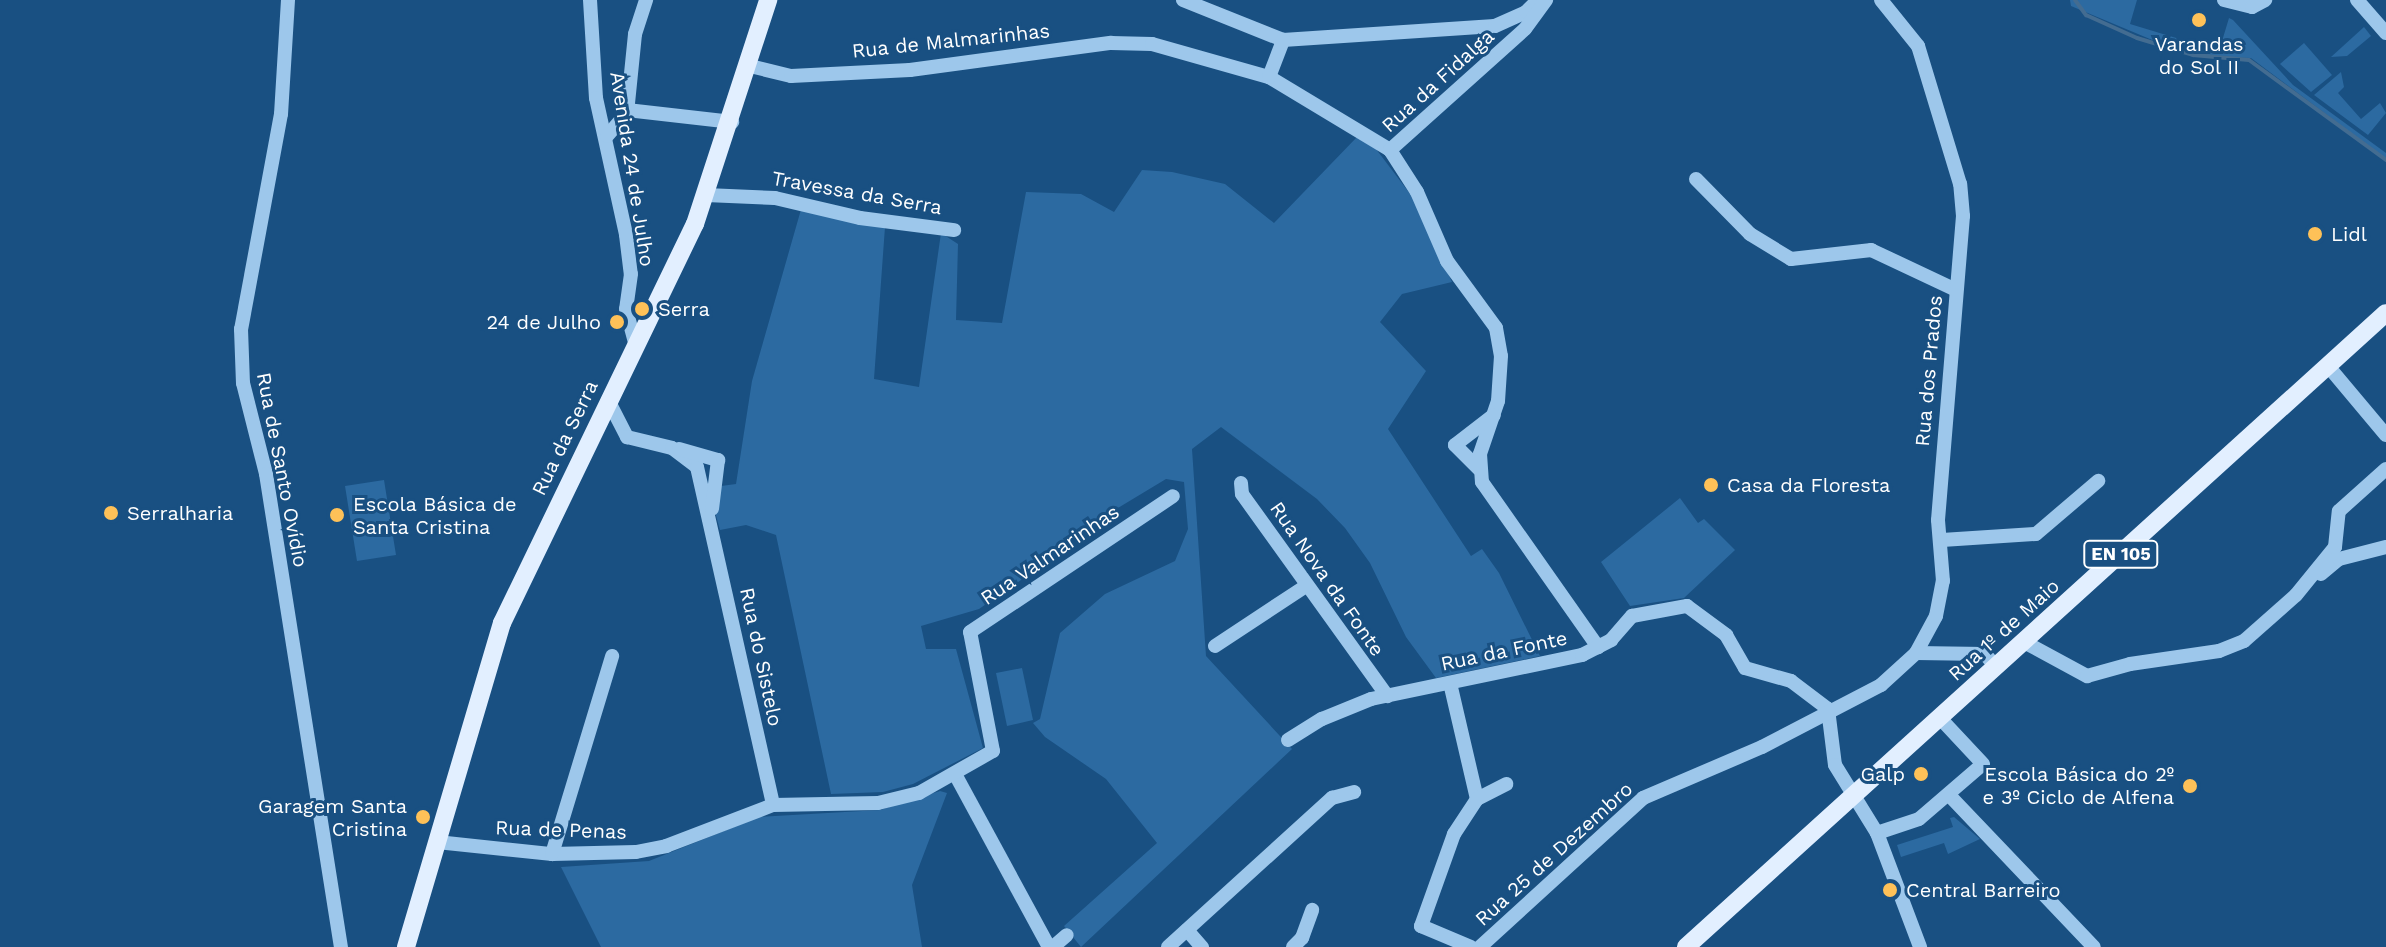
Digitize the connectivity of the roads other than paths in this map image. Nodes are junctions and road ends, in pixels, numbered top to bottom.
1 (288, 0) edge
2 (590, 0) edge
3 (646, 0) edge
4 (768, 0) edge
5 (1183, 0) edge
6 (1538, 0) edge
7 (1546, 0) edge
8 (1881, 0) edge
9 (2224, 0) edge
10 (2265, 0) edge
11 (2357, 0) edge
12 (2386, 33) edge
13 (1283, 40) junction
14 (750, 66) junction
15 (1269, 77) junction
16 (627, 110) junction
17 (732, 122) junction
18 (607, 136) junction
19 (1390, 150) junction
20 (1696, 179) dead end
21 (706, 195) junction
22 (954, 230) dead end
23 (1956, 290) junction
24 (2386, 313) edge
25 (635, 343) junction
26 (2328, 366) junction
27 (608, 400) junction
28 (1496, 414) junction
29 (2386, 435) edge
30 (672, 448) junction
31 (1479, 469) junction
32 (2386, 469) edge
33 (2098, 481) dead end
34 (1241, 483) dead end
35 (1173, 496) dead end
36 (711, 518) junction
37 (1942, 540) junction
38 (2335, 547) junction
39 (2378, 549) edge
40 (1306, 586) junction
41 (2296, 595) junction
42 (2024, 642) junction
43 (1215, 646) dead end
44 (1598, 647) junction
45 (1916, 653) junction
46 (612, 656) dead end
47 (1996, 667) junction
48 (1450, 683) junction
49 (1387, 696) junction
50 (1828, 709) junction
51 (1940, 718) junction
52 (1288, 740) dead end
53 (955, 774) junction
54 (1506, 784) dead end
55 (1354, 792) dead end
56 (1854, 795) junction
57 (1949, 795) junction
58 (1477, 799) junction
59 (773, 805) junction
60 (1877, 833) junction
61 (437, 842) junction
62 (552, 854) junction
63 (1312, 910) dead end
64 (1067, 935) dead end
65 (1179, 941) edge
66 (341, 947) edge
67 (406, 947) edge
68 (1051, 947) edge
69 (1202, 947) edge
70 (1293, 947) edge
71 (1471, 947) edge
72 (1480, 947) edge
73 (1686, 947) edge
74 (1920, 947) edge
75 (2094, 947) edge

1 - 66 street, Rua de Santo Ovídio
2 - 18 street, Avenida 24 de Julho
3 - 16 street
4 - 14 main road, Rua da Serra
5 - 13 street
6 - 13 street
7 - 19 street, Rua da Fidalga
8 - 23 street, Rua dos Prados
9 - 10 street
11 - 12 street
13 - 15 street
14 - 15 street, Rua de Malmarinhas
14 - 17 main road, Rua da Serra
15 - 19 street, Rua de Malmarinhas
16 - 17 street
16 - 18 street
17 - 21 main road, Rua da Serra
18 - 25 street, Avenida 24 de Julho
19 - 28 street, Rua da Fidalga
20 - 23 street
21 - 22 street, Travessa da Serra
21 - 25 main road, Rua da Serra
23 - 37 street, Rua dos Prados
24 - 26 main road, Rua 1º de Maio / EN 105
25 - 27 main road, Rua da Serra
26 - 29 street
26 - 42 main road, Rua 1º de Maio / EN 105
27 - 30 street, Rua do Sistelo
27 - 61 main road, Rua da Serra
28 - 31 street, Rua da Fidalga
28 - 31 street
30 - 36 street, Rua do Sistelo
30 - 36 street, Rua do Sistelo
31 - 44 street
32 - 38 street
33 - 37 street
34 - 40 street, Rua Nova da Fonte
35 - 53 street, Rua Valmarinhas
36 - 59 street, Rua do Sistelo
37 - 45 street, Rua dos Prados
38 - 39 street
38 - 41 street
39 - 41 street
40 - 43 street
40 - 49 street, Rua Nova da Fonte
41 - 42 street
42 - 47 main road, Rua 1º de Maio / EN 105
44 - 48 street, Rua da Fonte
44 - 50 street, Rua da Fonte
45 - 47 street
45 - 50 street, Rua dos Prados
46 - 62 street
47 - 51 main road, Rua 1º de Maio / EN 105
48 - 49 street, Rua da Fonte
48 - 58 street
49 - 52 street, Rua da Fonte
50 - 56 street
50 - 72 street, Rua 25 de Dezembro
51 - 56 main road, Rua 1º de Maio / EN 105
51 - 57 street
53 - 59 street, Rua de Penas
53 - 68 street
54 - 58 street
55 - 65 street
56 - 60 street
56 - 73 main road, Rua 1º de Maio / EN 105
57 - 60 street
57 - 75 street
58 - 71 street
59 - 62 street, Rua de Penas
60 - 74 street
61 - 62 street, Rua de Penas
61 - 67 main road, Rua da Serra
63 - 70 street
64 - 68 street
65 - 69 street

